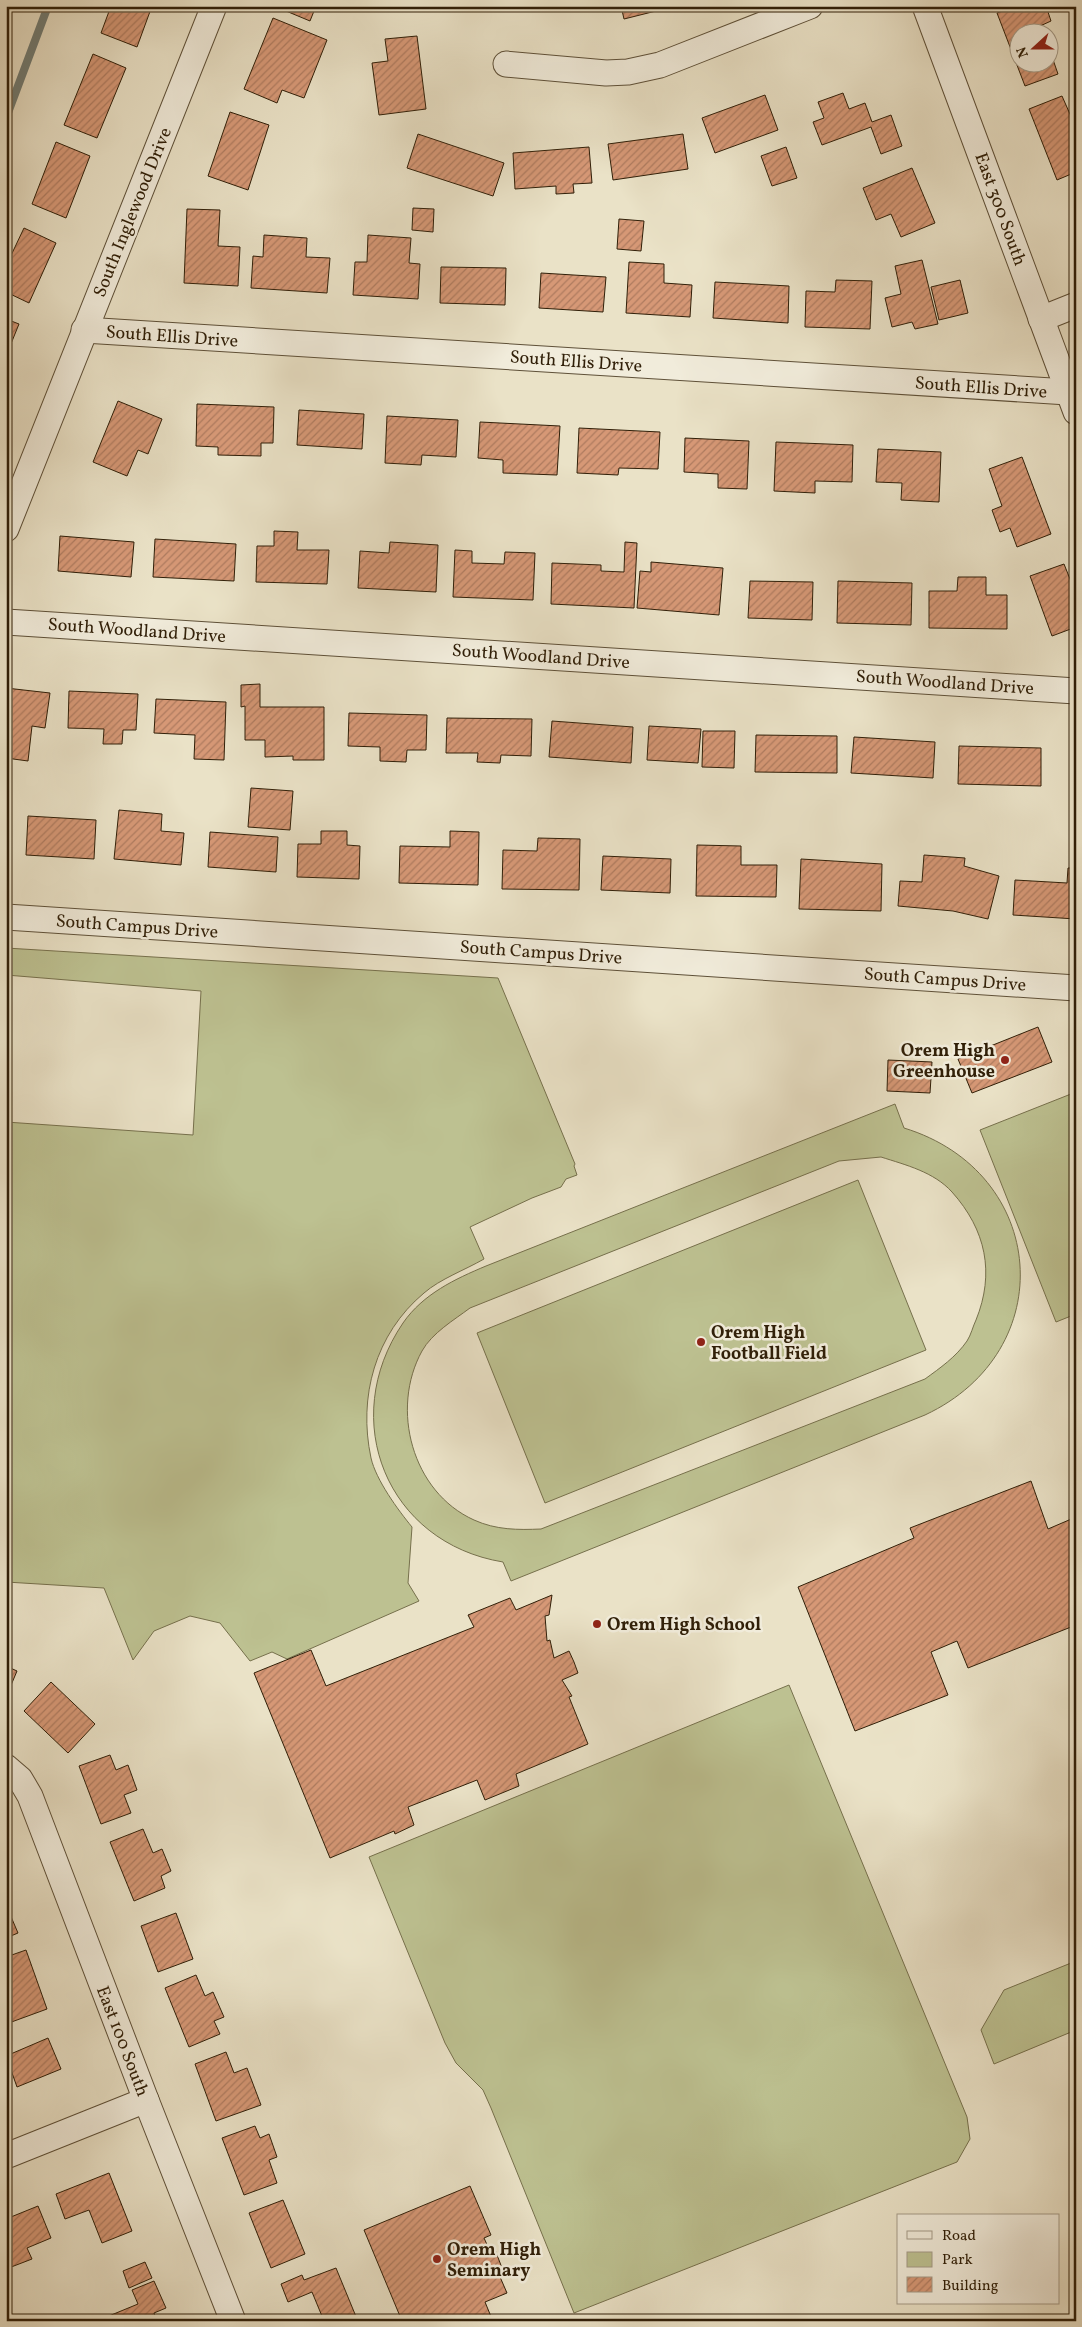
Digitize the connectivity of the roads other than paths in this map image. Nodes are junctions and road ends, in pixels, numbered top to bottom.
1 (214, 6) edge
2 (810, 6) edge
3 (925, 6) edge
4 (506, 64) dead end
5 (1076, 305) edge
6 (1041, 319) junction
7 (84, 330) junction
8 (1072, 402) edge
9 (6, 529) edge
10 (6, 622) edge
11 (1076, 690) edge
12 (6, 918) edge
13 (1076, 988) edge
14 (6, 1767) edge
15 (146, 2100) junction
16 (6, 2156) edge
17 (233, 2321) edge

1 - 7 street, South Inglewood Drive
2 - 4 street
3 - 6 street, East 300 South
5 - 6 street
6 - 8 street, East 300 South
7 - 8 street, South Ellis Drive
7 - 9 street, South Inglewood Drive
10 - 11 street, South Woodland Drive
12 - 13 street, South Campus Drive
14 - 15 street, East 100 South
15 - 16 street
15 - 17 street, East 100 South

